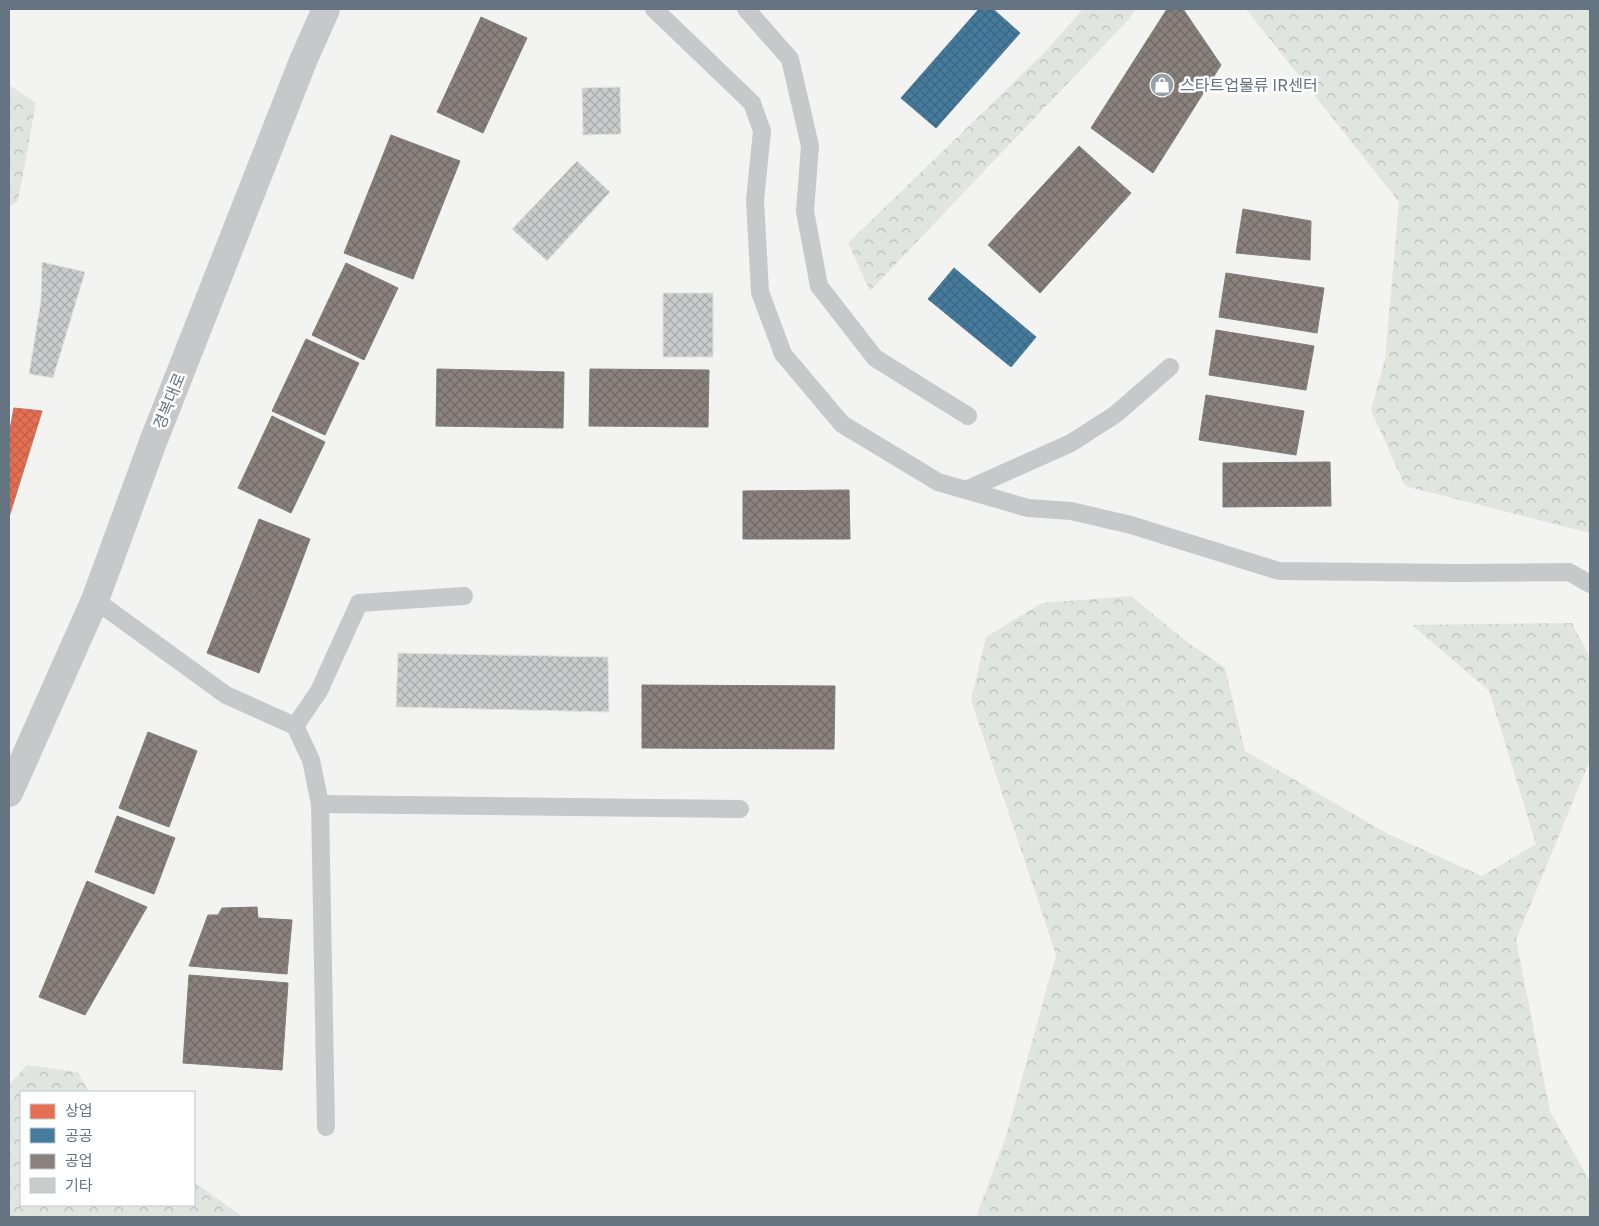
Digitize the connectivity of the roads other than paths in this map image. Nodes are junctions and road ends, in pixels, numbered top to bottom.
1 (326, 9) edge
2 (654, 9) edge
3 (746, 9) edge
4 (1170, 366) dead end
5 (968, 416) dead end
6 (966, 490) junction
7 (1590, 584) edge
8 (464, 596) dead end
9 (95, 600) junction
10 (294, 726) junction
11 (9, 793) edge
12 (320, 804) junction
13 (740, 809) dead end
14 (326, 1127) dead end

1 - 9 street, 경복대로
2 - 6 lane
3 - 5 lane
4 - 6 lane
6 - 7 lane
8 - 10 lane
9 - 10 lane
9 - 11 street, 경복대로
10 - 12 lane
12 - 13 lane
12 - 14 lane

